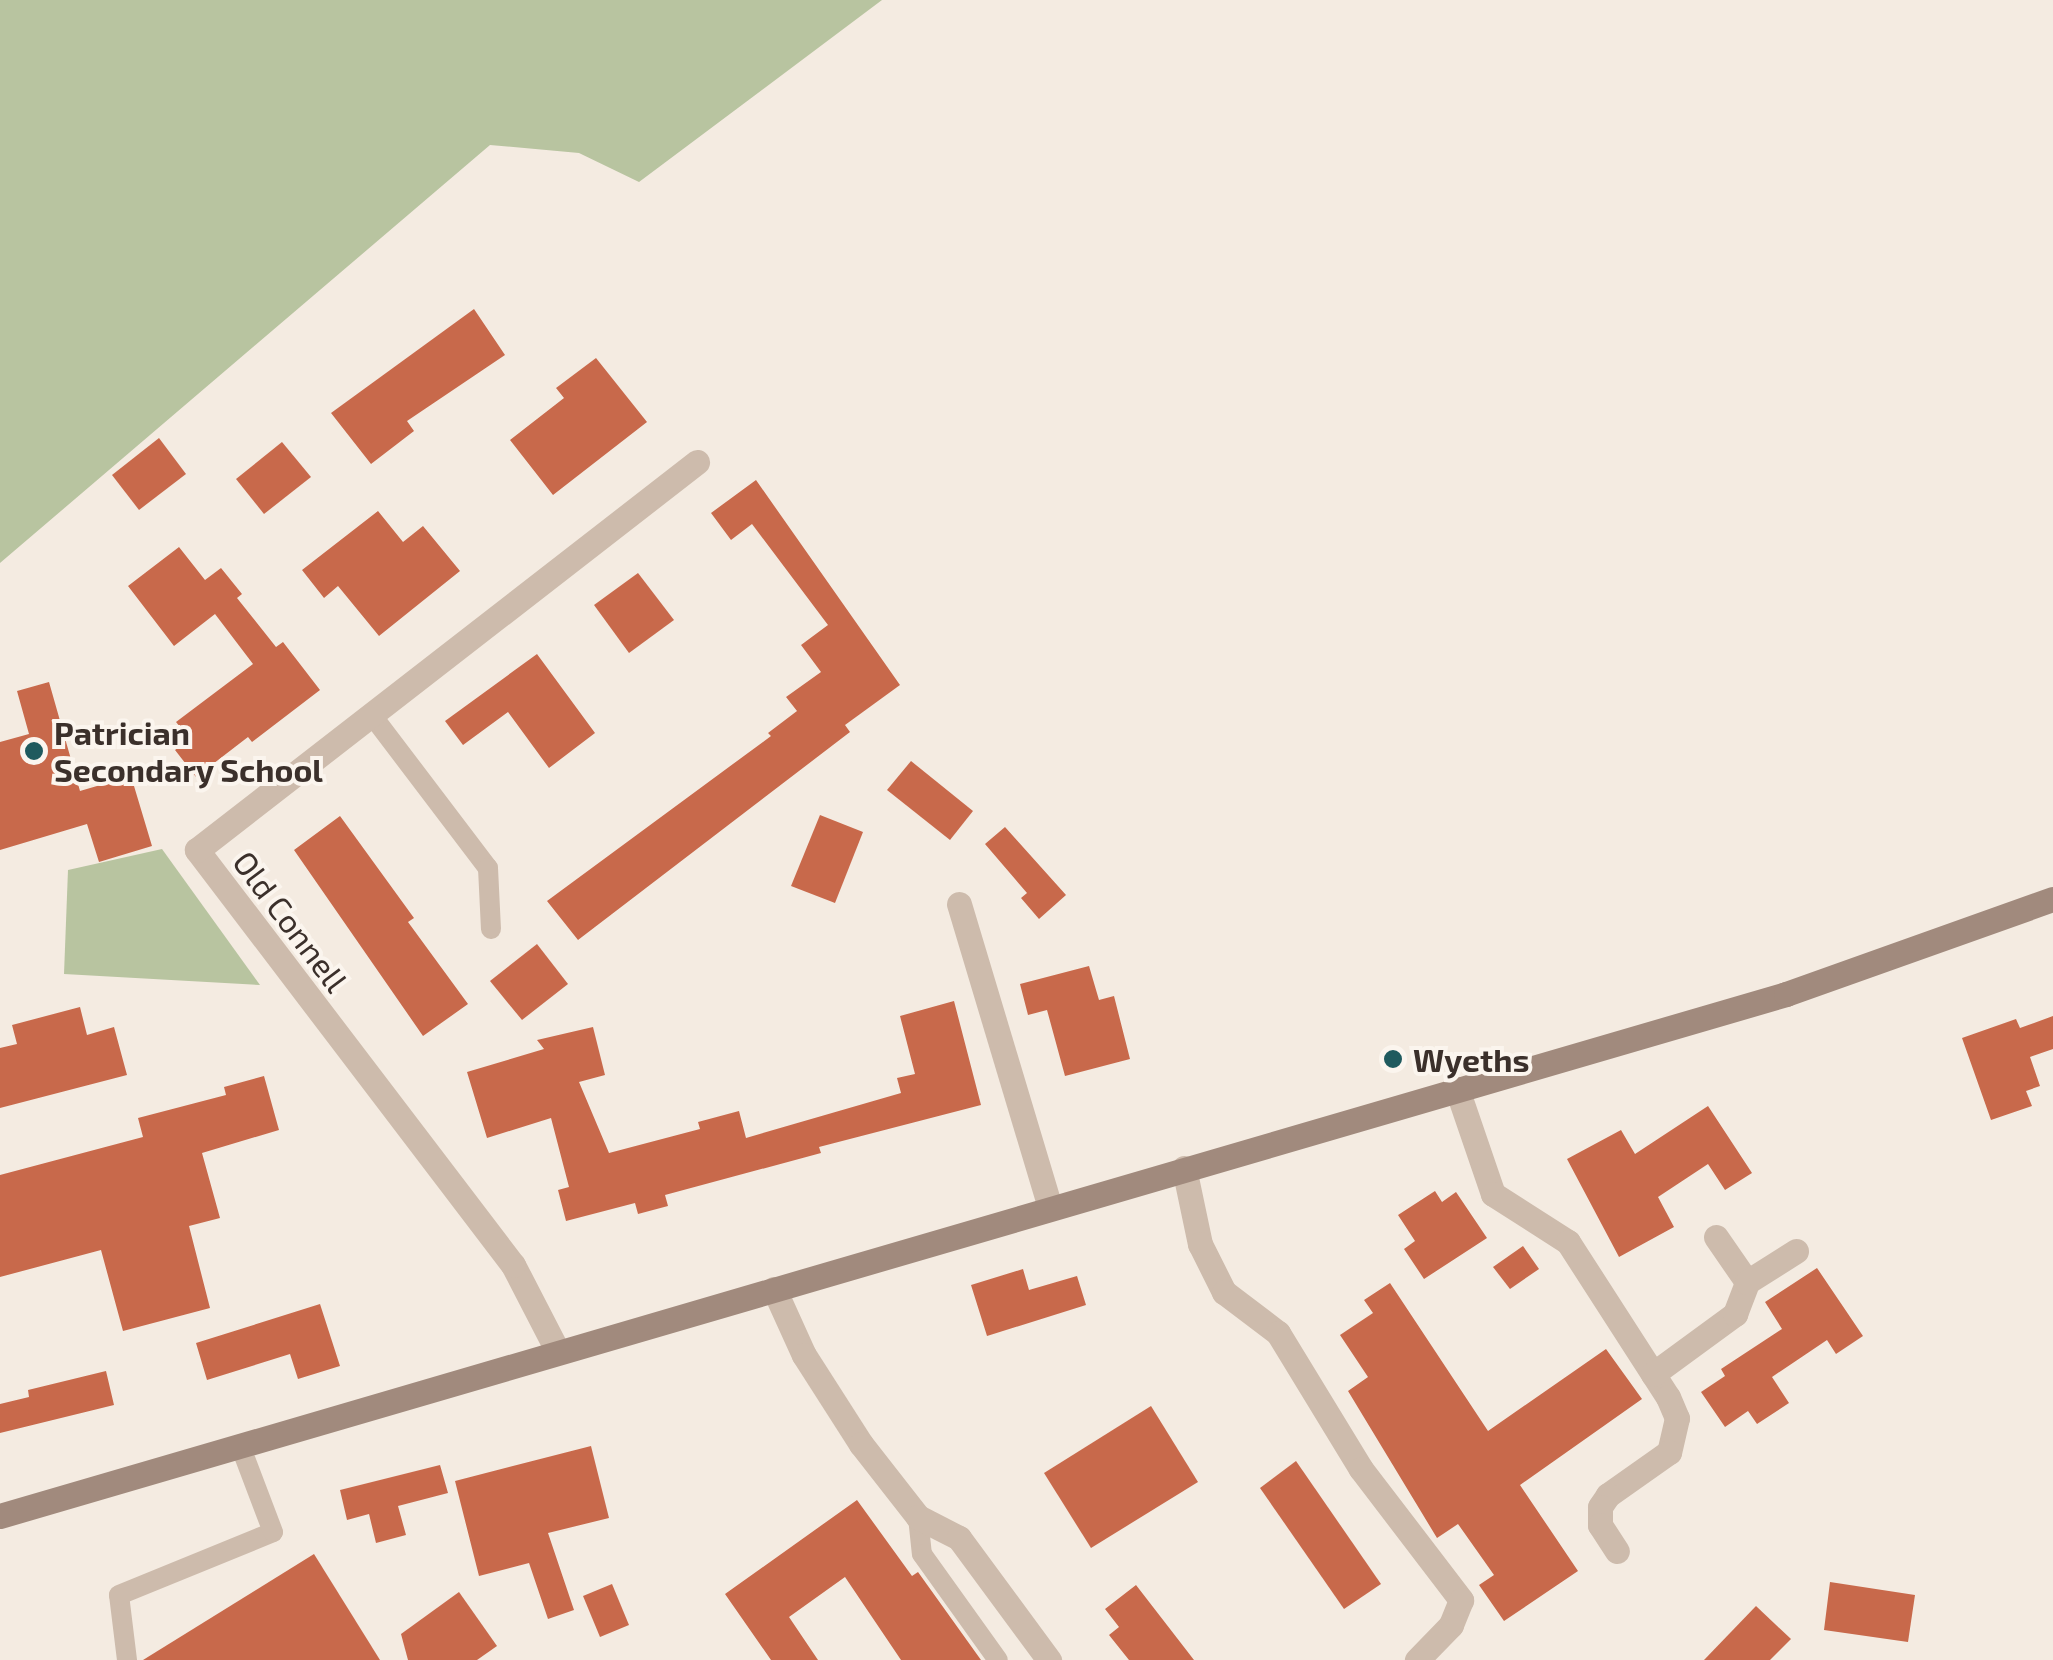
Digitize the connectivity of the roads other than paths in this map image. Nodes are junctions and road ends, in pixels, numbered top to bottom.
1 (697, 462) dead end
2 (371, 714) junction
3 (2053, 899) edge
4 (959, 904) dead end
5 (491, 929) dead end
6 (1457, 1089) junction
7 (1184, 1168) junction
8 (1050, 1208) junction
9 (1716, 1237) dead end
10 (1796, 1251) dead end
11 (1747, 1282) junction
12 (774, 1289) junction
13 (558, 1352) junction
14 (1653, 1374) junction
15 (240, 1446) junction
16 (0, 1516) edge
17 (918, 1518) junction
18 (1617, 1551) dead end
19 (127, 1660) edge
20 (998, 1660) edge
21 (1049, 1660) edge
22 (1416, 1660) edge

1 - 2 street, Old Connell
2 - 5 lane
2 - 13 street, Old Connell
3 - 6 main road
4 - 8 street
6 - 7 main road
6 - 14 street
7 - 8 main road
7 - 22 street
8 - 12 main road
9 - 11 street
10 - 11 street
11 - 14 street
12 - 13 main road
12 - 17 street
13 - 15 main road
14 - 18 street
15 - 16 main road
15 - 19 lane
17 - 20 lane
17 - 21 street

